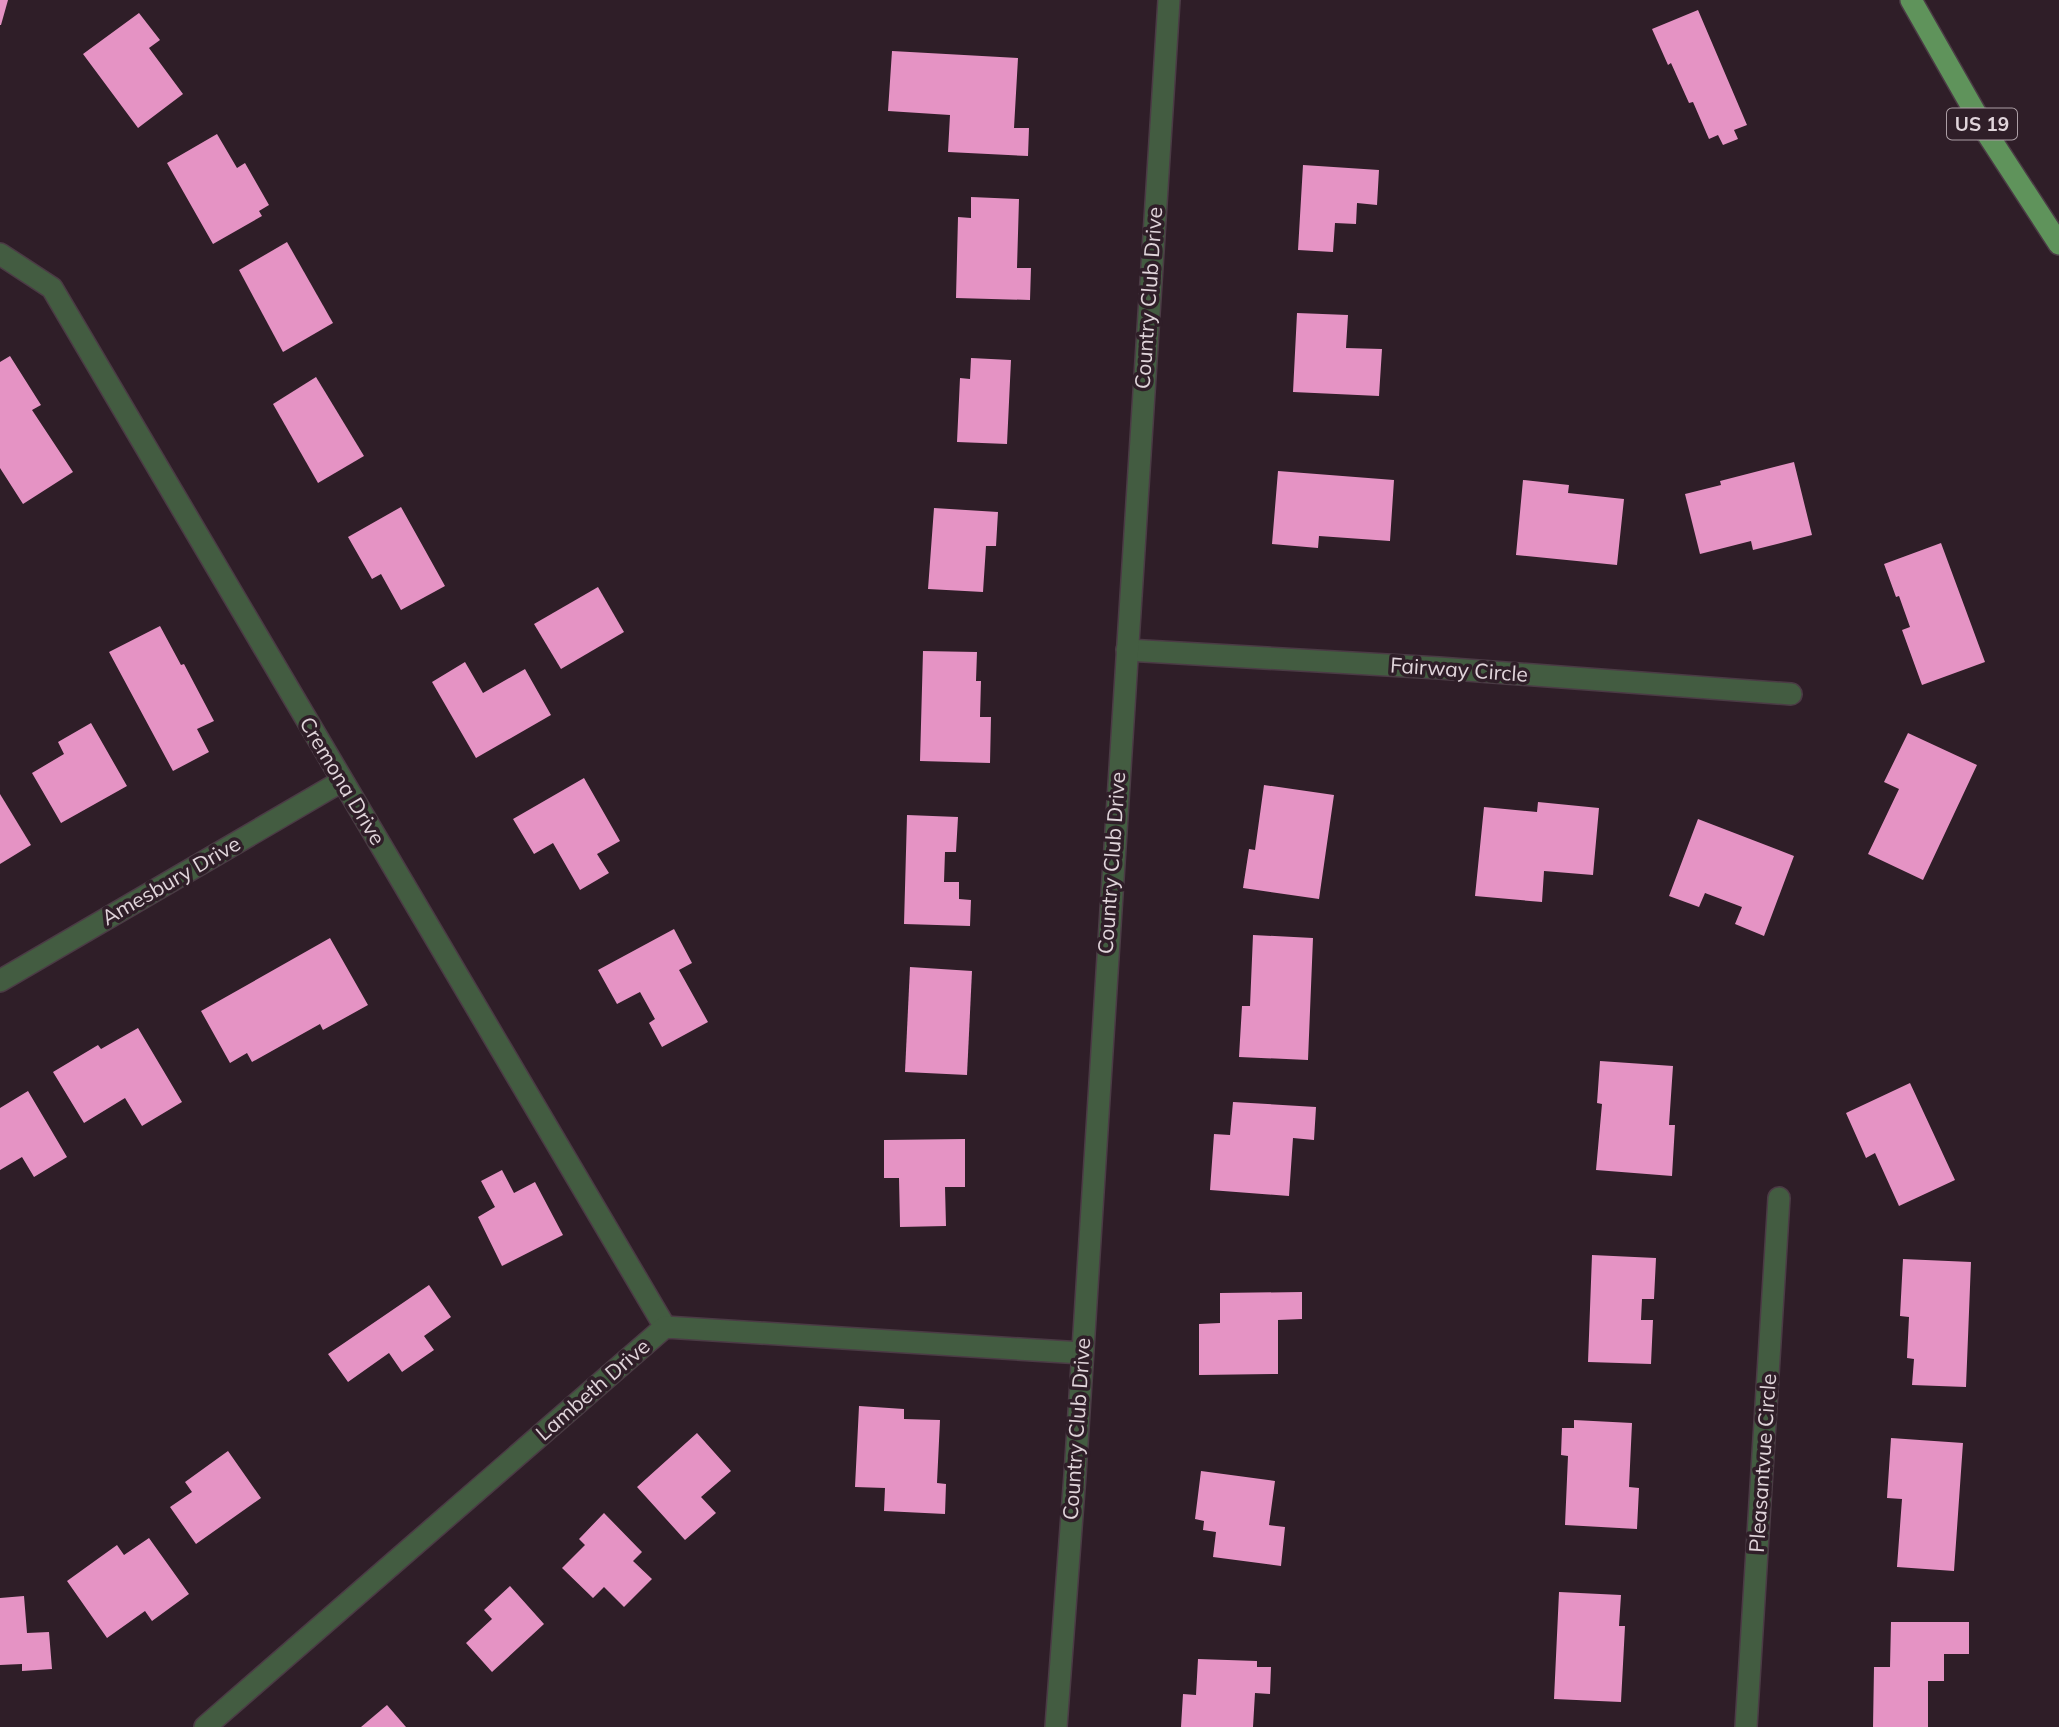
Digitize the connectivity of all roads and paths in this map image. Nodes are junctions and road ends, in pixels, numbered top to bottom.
1 (1169, 0) edge
2 (1911, 0) edge
3 (2059, 244) edge
4 (0, 254) edge
5 (1127, 650) junction
6 (1791, 694) dead end
7 (342, 781) junction
8 (0, 981) edge
9 (1779, 1198) dead end
10 (665, 1327) junction
11 (1082, 1353) junction
12 (205, 1727) edge
13 (1056, 1727) edge
14 (1746, 1727) edge

1 - 5 street, Country Club Drive
2 - 3 main road, US 19
4 - 7 street, Cremona Drive
5 - 6 street, Fairway Circle
5 - 11 street, Country Club Drive
7 - 8 street, Amesbury Drive
7 - 10 street, Cremona Drive
9 - 14 street, Pleasantvue Circle
10 - 11 street, Lambeth Drive
10 - 12 street, Lambeth Drive
11 - 13 street, Country Club Drive

